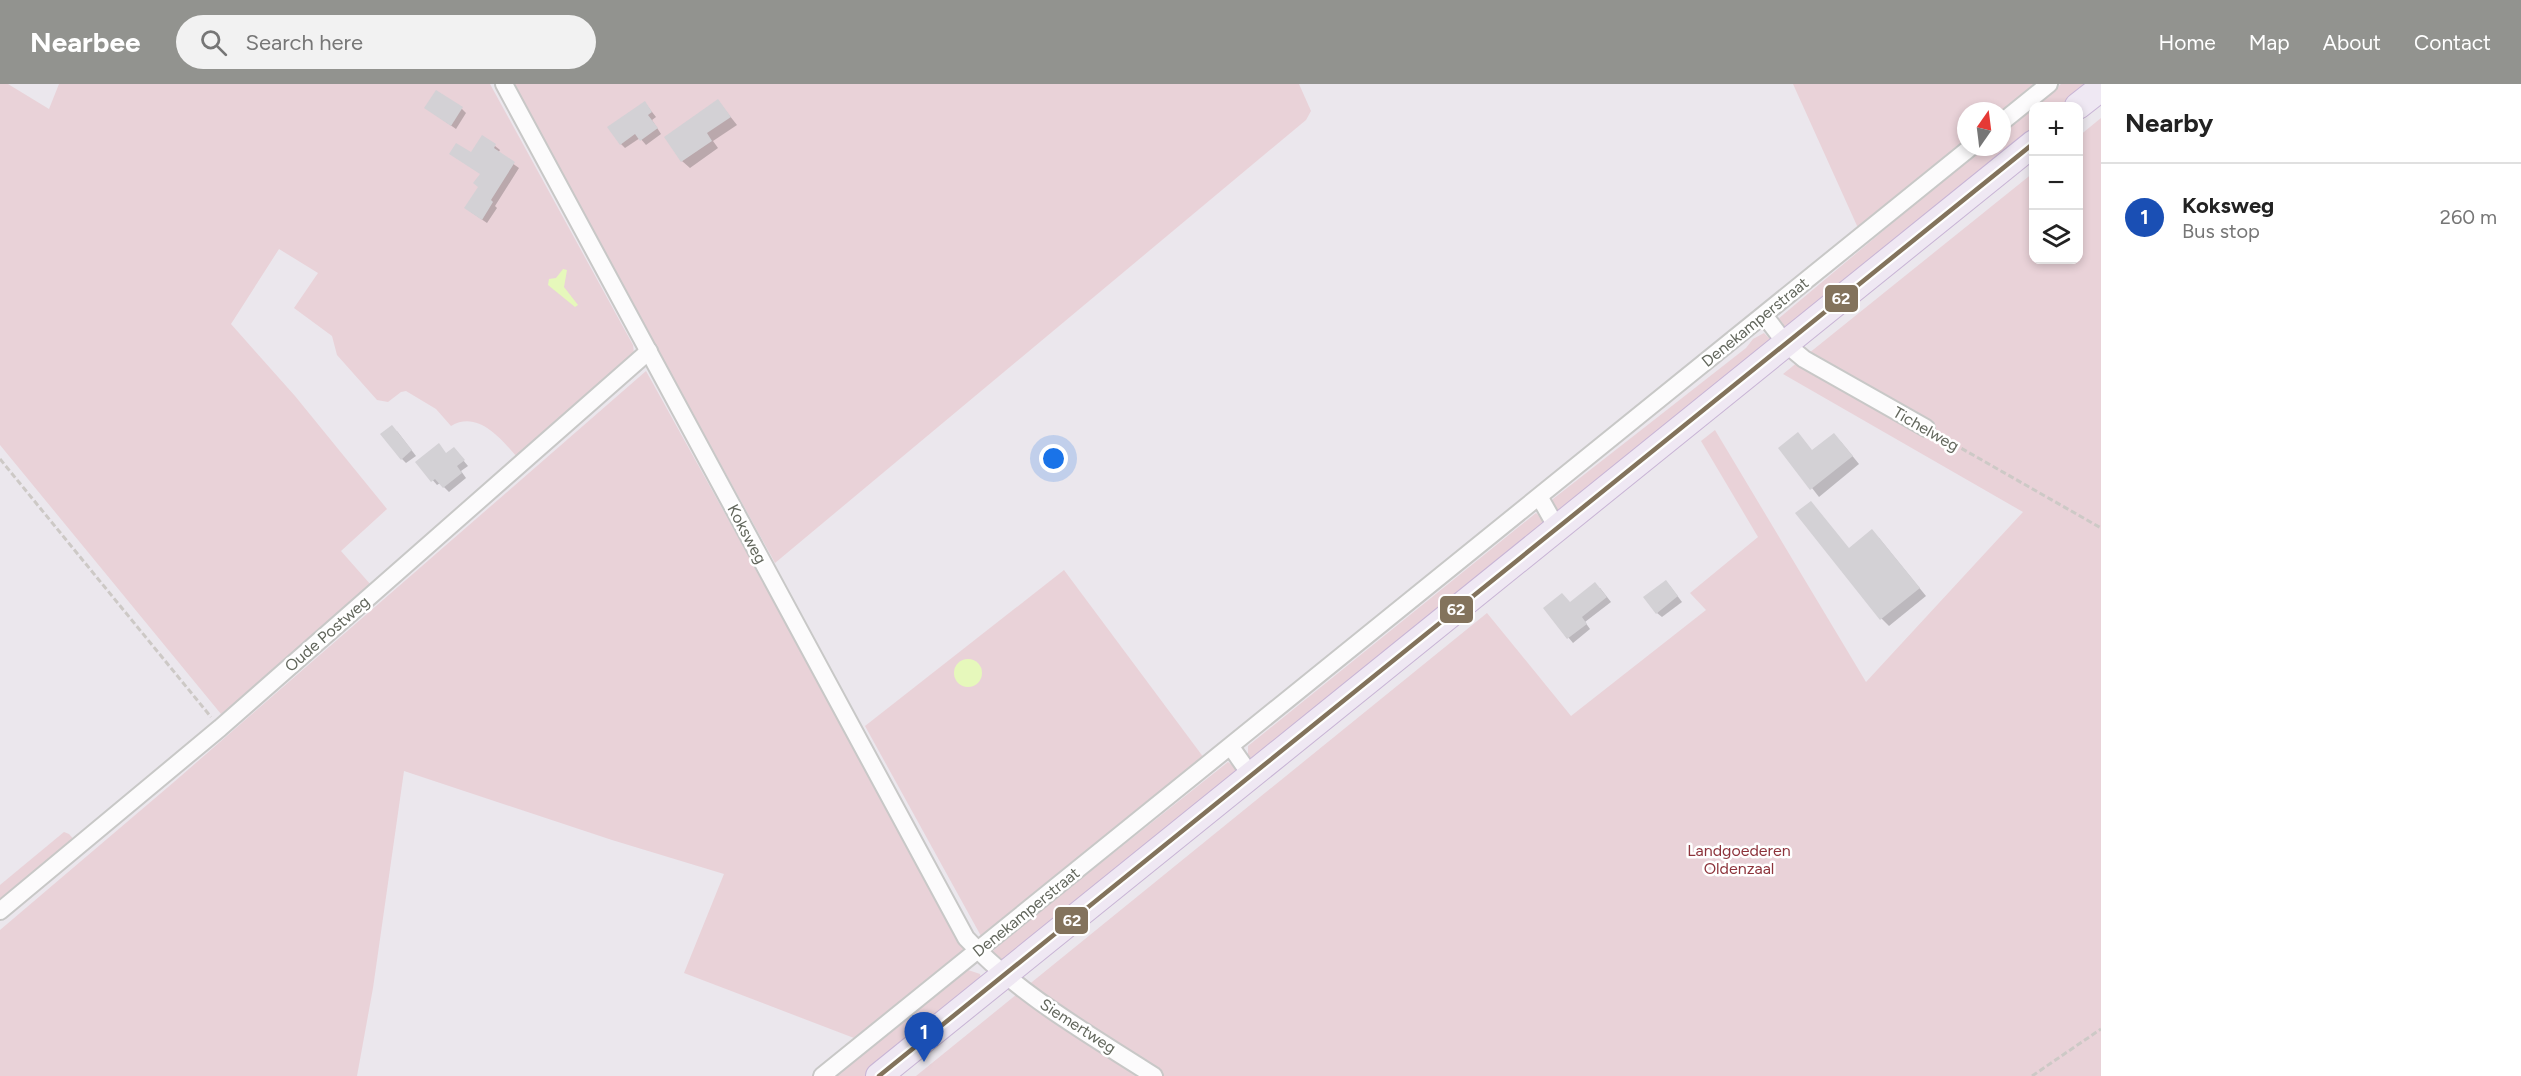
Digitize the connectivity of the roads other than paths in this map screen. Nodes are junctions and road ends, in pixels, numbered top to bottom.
1 (504, 84) edge
2 (2049, 84) edge
3 (2101, 88) edge
4 (2083, 102) edge
5 (2011, 115) edge
6 (2029, 147) edge
7 (1960, 156) edge
8 (1764, 315) junction
9 (1786, 344) junction
10 (649, 351) junction
11 (1926, 428) road end
12 (1540, 498) junction
13 (1557, 528) junction
14 (1231, 747) junction
15 (1252, 777) junction
16 (0, 911) edge
17 (978, 951) junction
18 (1002, 975) junction
19 (822, 1076) edge
20 (879, 1076) edge
21 (1154, 1076) edge

1 - 10 street, Koksweg
2 - 5 street
3 - 4 main road
6 - 9 main road, Denekamperstraat
7 - 8 street, Denekamperstraat
8 - 9 street, Tichelweg
8 - 12 street, Denekamperstraat
9 - 11 street, Tichelweg
9 - 13 main road, Denekamperstraat
10 - 16 street, Oude Postweg
10 - 17 street, Koksweg
12 - 13 street
12 - 14 street, Denekamperstraat
13 - 15 main road, Denekamperstraat
14 - 15 street
14 - 17 street, Denekamperstraat
15 - 18 main road, Denekamperstraat
17 - 18 street, Koksweg
17 - 19 street, Denekamperstraat
18 - 20 main road, Denekamperstraat
18 - 21 street, Siemertweg

